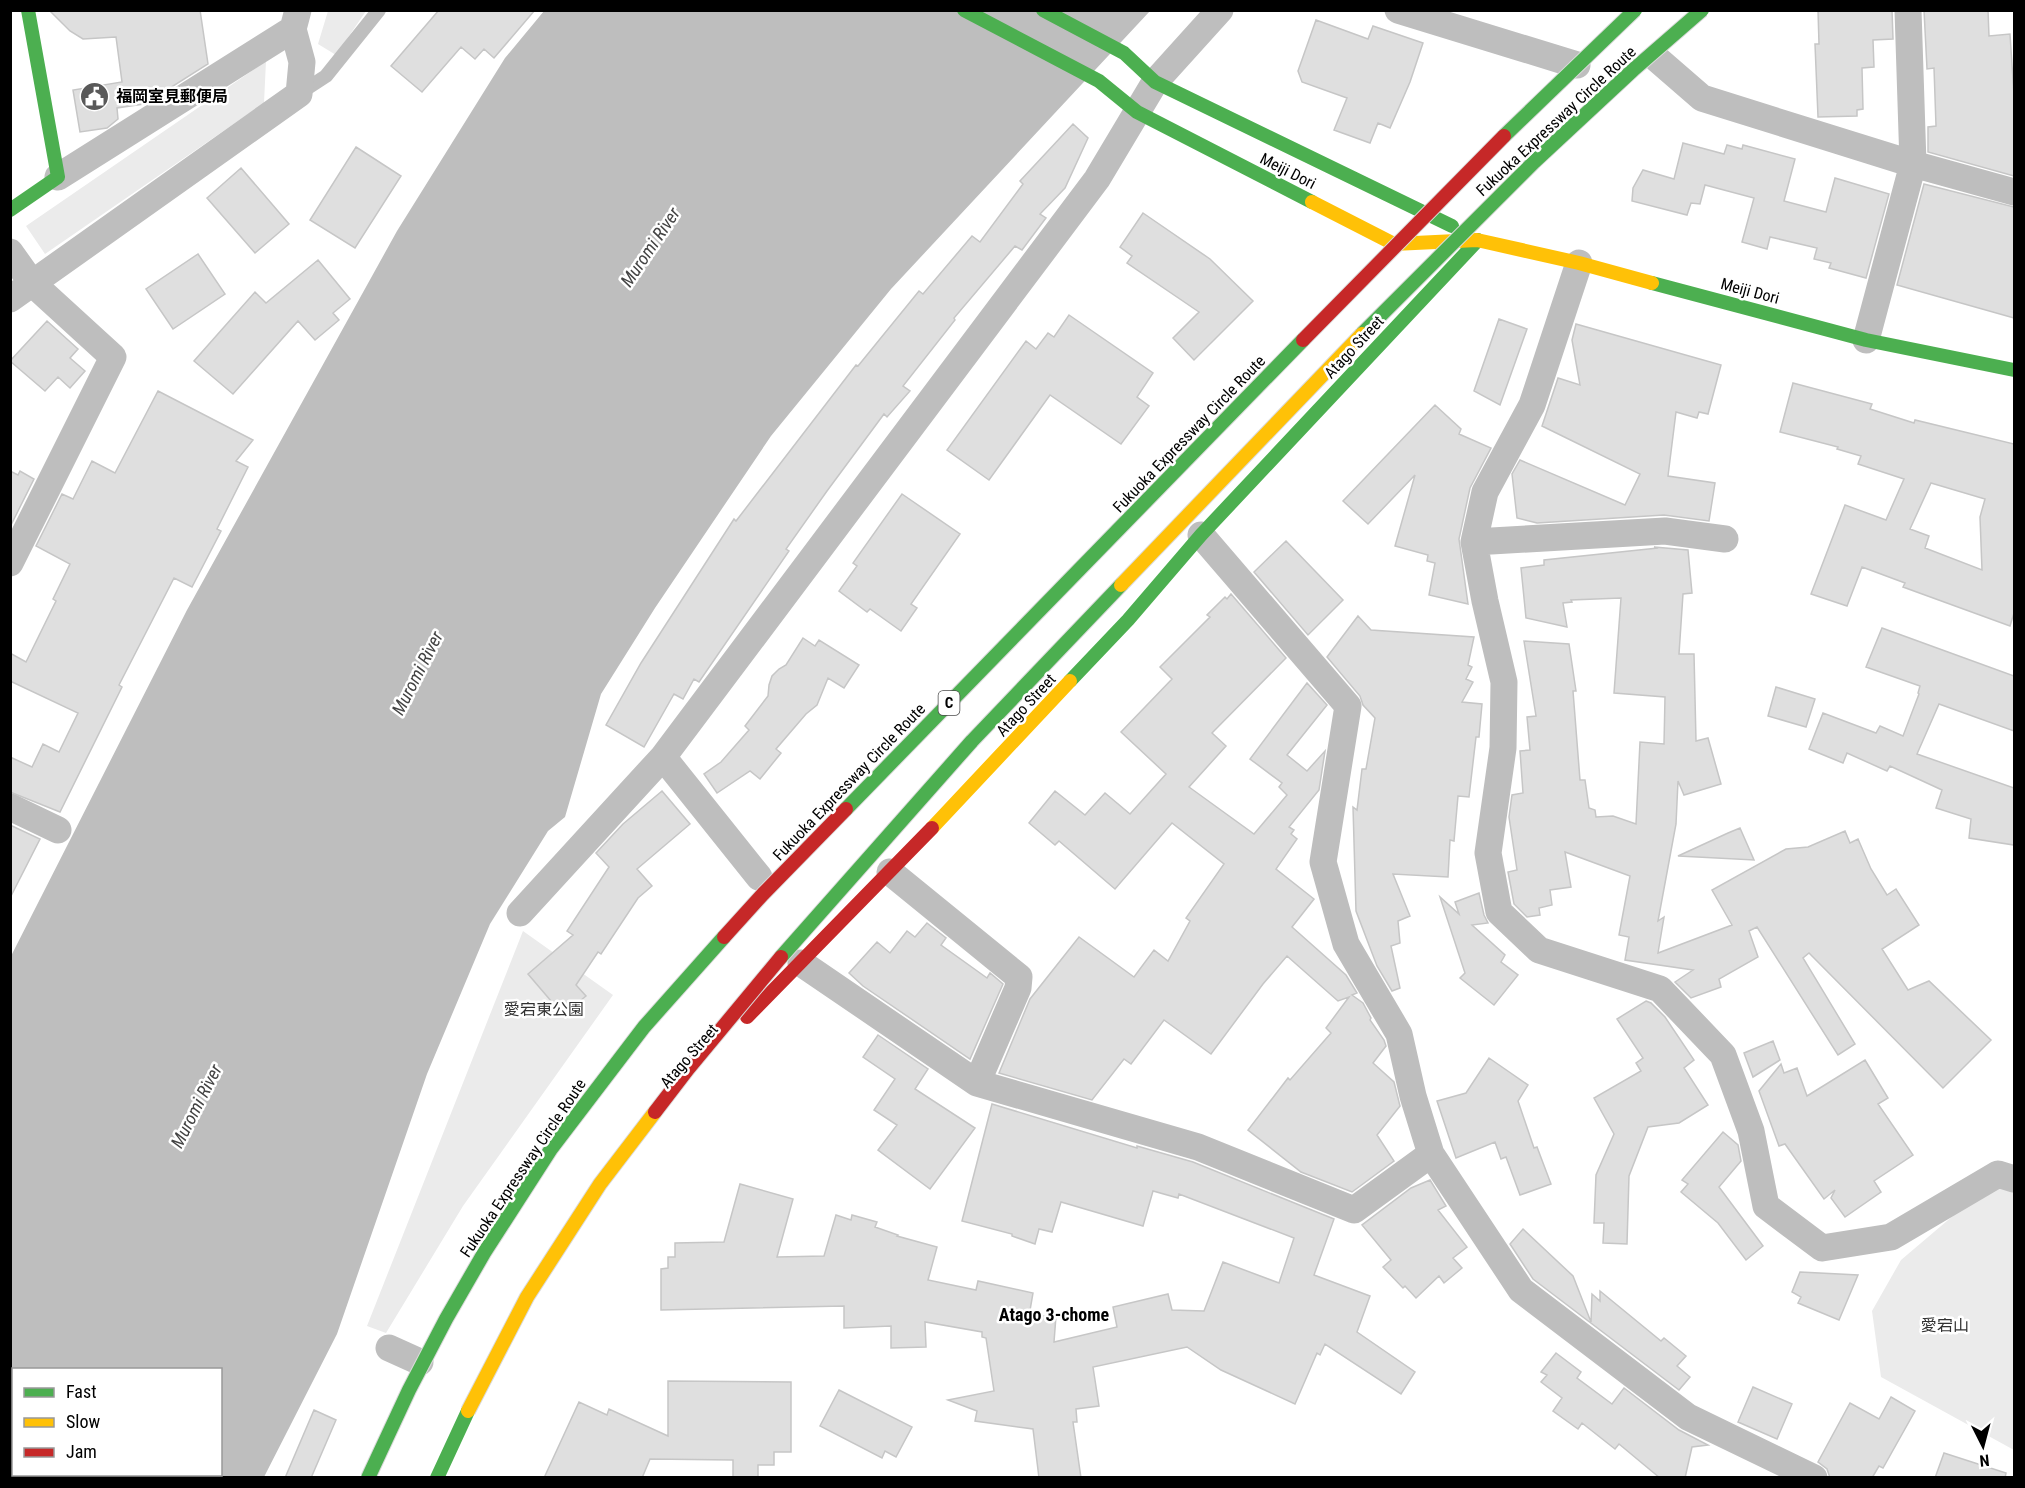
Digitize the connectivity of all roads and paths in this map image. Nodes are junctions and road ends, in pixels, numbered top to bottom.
1 (28, 10) edge
2 (379, 10) edge
3 (964, 10) edge
4 (1043, 10) edge
5 (1220, 10) edge
6 (1398, 10) edge
7 (1634, 10) edge
8 (1702, 10) edge
9 (1713, 10) edge
10 (1908, 10) edge
11 (296, 20) edge
12 (1657, 59) junction
13 (1576, 64) junction
14 (1155, 82) junction
15 (299, 94) junction
16 (1137, 112) junction
17 (1559, 158) dead end
18 (1913, 164) junction
19 (58, 177) junction
20 (2014, 192) edge
21 (10, 210) edge
22 (1431, 214) junction
23 (1481, 236) junction
24 (1394, 244) junction
25 (10, 252) edge
26 (1579, 263) junction
27 (32, 283) junction
28 (10, 299) edge
29 (1866, 340) junction
30 (2014, 370) edge
31 (1098, 530) dead end
32 (1201, 535) junction
33 (1725, 539) dead end
34 (1474, 542) junction
35 (10, 563) edge
36 (1033, 598) dead end
37 (663, 757) junction
38 (10, 807) edge
39 (58, 830) dead end
40 (793, 843) dead end
41 (890, 872) junction
42 (763, 873) joint
43 (520, 913) dead end
44 (801, 963) junction
45 (977, 1083) junction
46 (1431, 1154) junction
47 (2014, 1179) edge
48 (389, 1348) dead end
49 (420, 1362) junction
50 (369, 1478) edge
51 (436, 1478) edge
52 (1814, 1478) edge

1 - 19 main road
2 - 15 lane
3 - 16 main road, Meiji Dori
4 - 14 main road, Meiji Dori
5 - 14 street
6 - 13 street
7 - 13 main road
7 - 50 main road, Fukuoka Expressway Circle Route / C, bridge
8 - 51 main road, Fukuoka Expressway Circle Route, bridge
9 - 12 main road
10 - 18 street
11 - 15 street
11 - 19 street
12 - 17 main road
12 - 18 street
13 - 22 main road
14 - 16 street
14 - 22 main road, Meiji Dori
15 - 27 street
16 - 24 main road, Meiji Dori
16 - 37 street
18 - 20 street
18 - 29 street
19 - 21 main road
22 - 23 main road, Meiji Dori
22 - 24 main road
23 - 24 main road, Meiji Dori
23 - 26 main road, Meiji Dori
23 - 32 main road, Atago Street
24 - 31 main road
25 - 27 street
26 - 29 main road, Meiji Dori
26 - 34 street
27 - 28 street
27 - 35 street
29 - 30 main road, Meiji Dori
32 - 41 main road, Atago Street
32 - 46 street
33 - 34 street
34 - 47 street
36 - 40 main road
37 - 42 street
37 - 43 street
38 - 39 street
41 - 44 main road, Atago Street
41 - 45 street
42 - 49 main road
44 - 45 street
44 - 51 main road, Atago Street
45 - 46 street
46 - 52 street
48 - 49 street
49 - 50 main road

